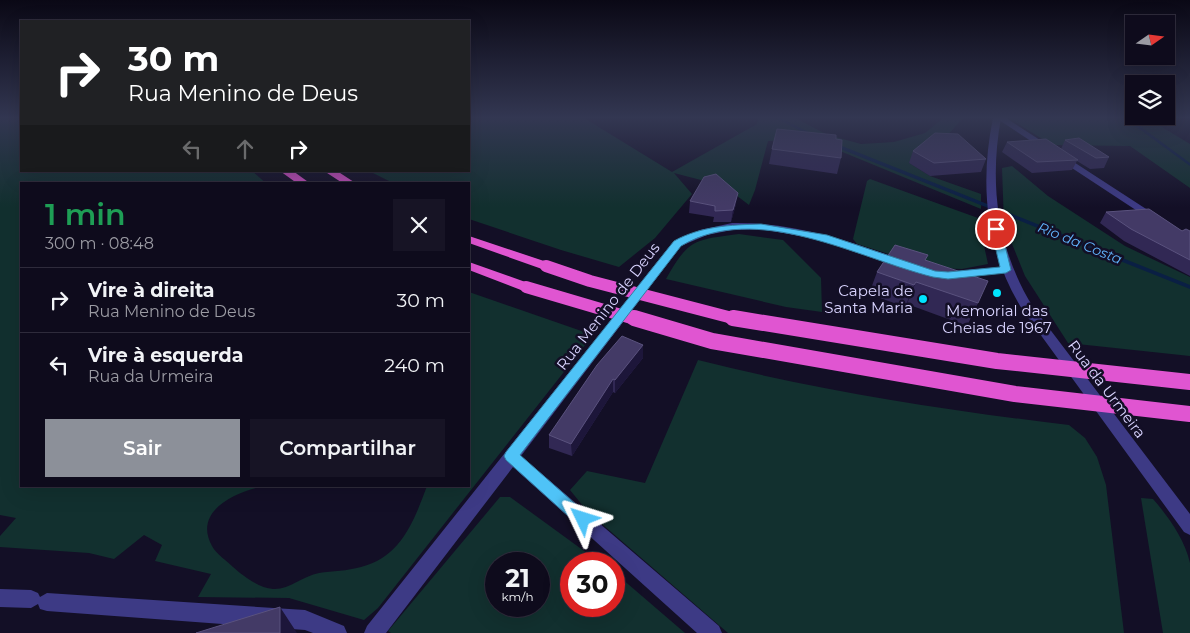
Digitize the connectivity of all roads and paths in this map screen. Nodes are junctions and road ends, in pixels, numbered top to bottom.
1 (995, 148) edge
2 (1045, 148) edge
3 (286, 172) edge
4 (331, 172) edge
5 (303, 182) edge
6 (348, 182) edge
7 (1162, 222) edge
8 (470, 239) edge
9 (470, 266) edge
10 (918, 269) edge
11 (1006, 270) junction
12 (933, 274) edge
13 (1190, 382) edge
14 (1190, 414) edge
15 (511, 456) junction
16 (1190, 527) edge
17 (0, 598) edge
18 (337, 633) edge
19 (374, 633) edge
20 (712, 633) edge

1 - 11 street, Rua da Urmeira
2 - 7 street
3 - 5 highway
4 - 6 highway
8 - 13 highway, bridge
9 - 14 highway, bridge
10 - 15 street, Rua Menino de Deus
11 - 12 street
11 - 16 street, Rua da Urmeira
15 - 19 street, Rua Menino de Deus
15 - 20 street
17 - 18 street

